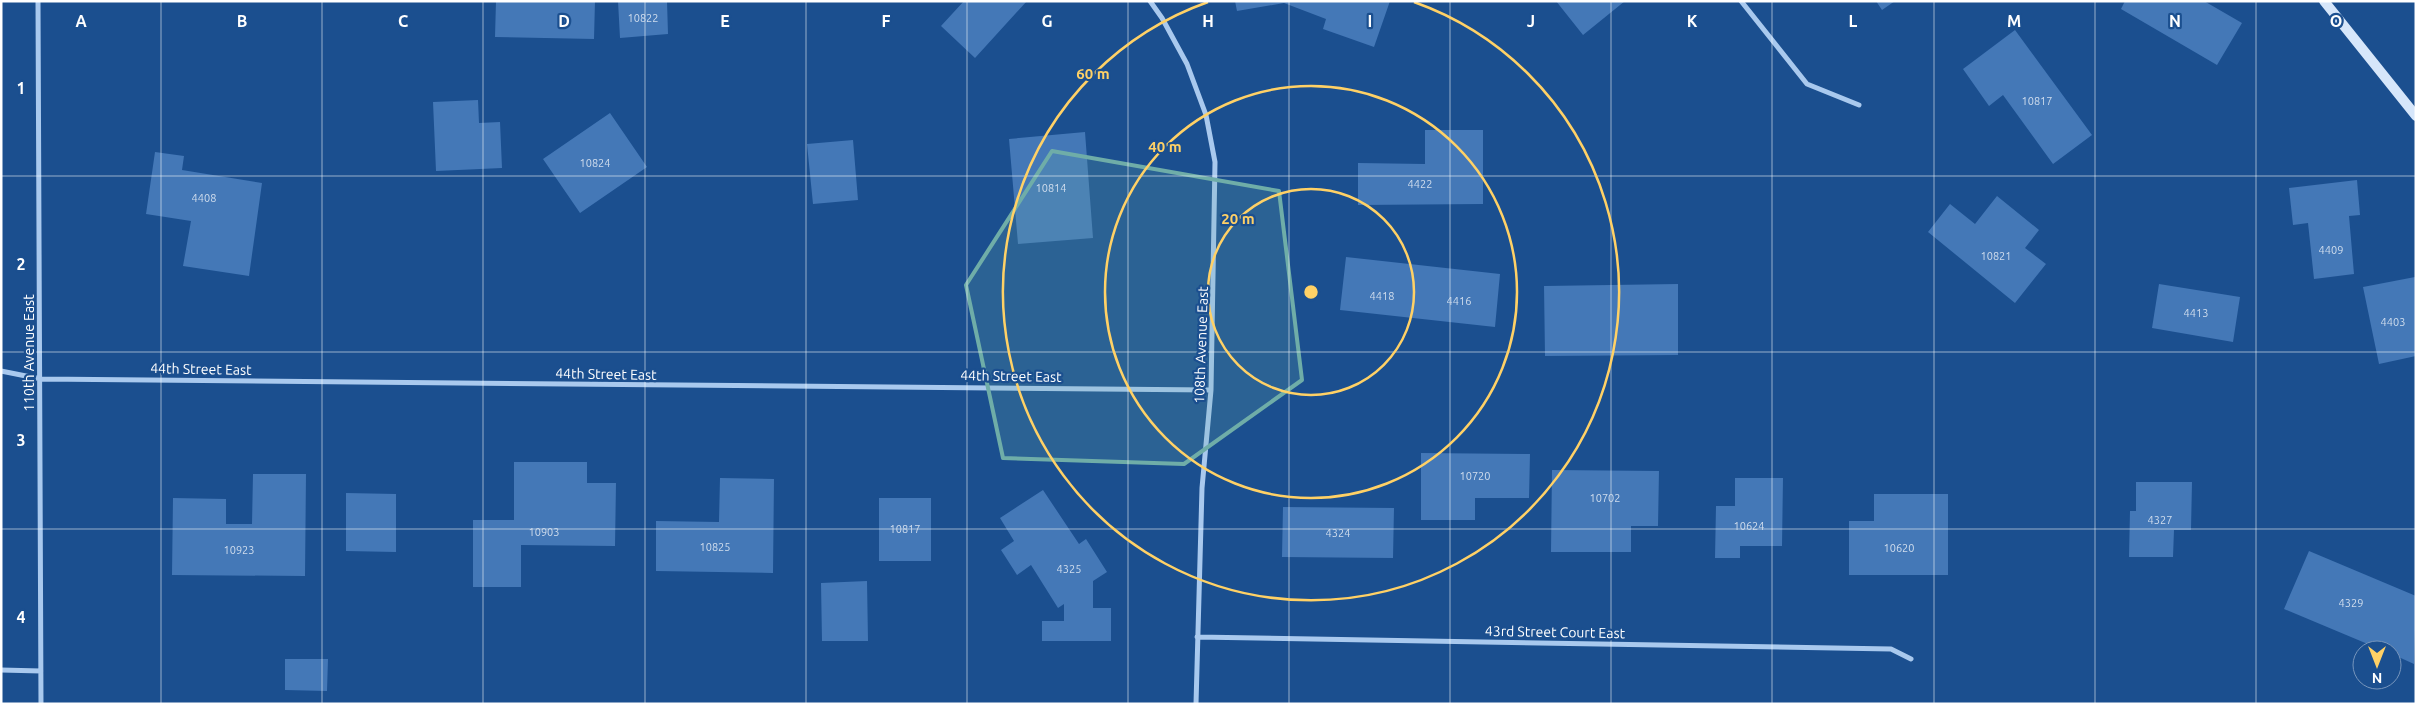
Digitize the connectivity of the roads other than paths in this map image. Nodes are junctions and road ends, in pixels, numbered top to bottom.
1 (38, 1) edge
2 (1150, 1) edge
3 (1741, 1) edge
4 (2324, 1) edge
5 (1859, 104) dead end
6 (2416, 116) edge
7 (1, 371) edge
8 (41, 379) junction
9 (1211, 390) junction
10 (1197, 638) junction
11 (1911, 659) dead end
12 (1, 670) edge
13 (41, 671) junction
14 (41, 704) edge
15 (1196, 704) edge

1 - 8 street, 110th Avenue East
2 - 9 street, 108th Avenue East
3 - 5 street
4 - 6 street
7 - 8 street, 44th Street East
8 - 9 street, 44th Street East
8 - 13 street, 110th Avenue East
9 - 10 street, 108th Avenue East
10 - 11 street, 43rd Street Court East
10 - 15 street, 108th Avenue East
12 - 13 street
13 - 14 street, 110th Avenue East

